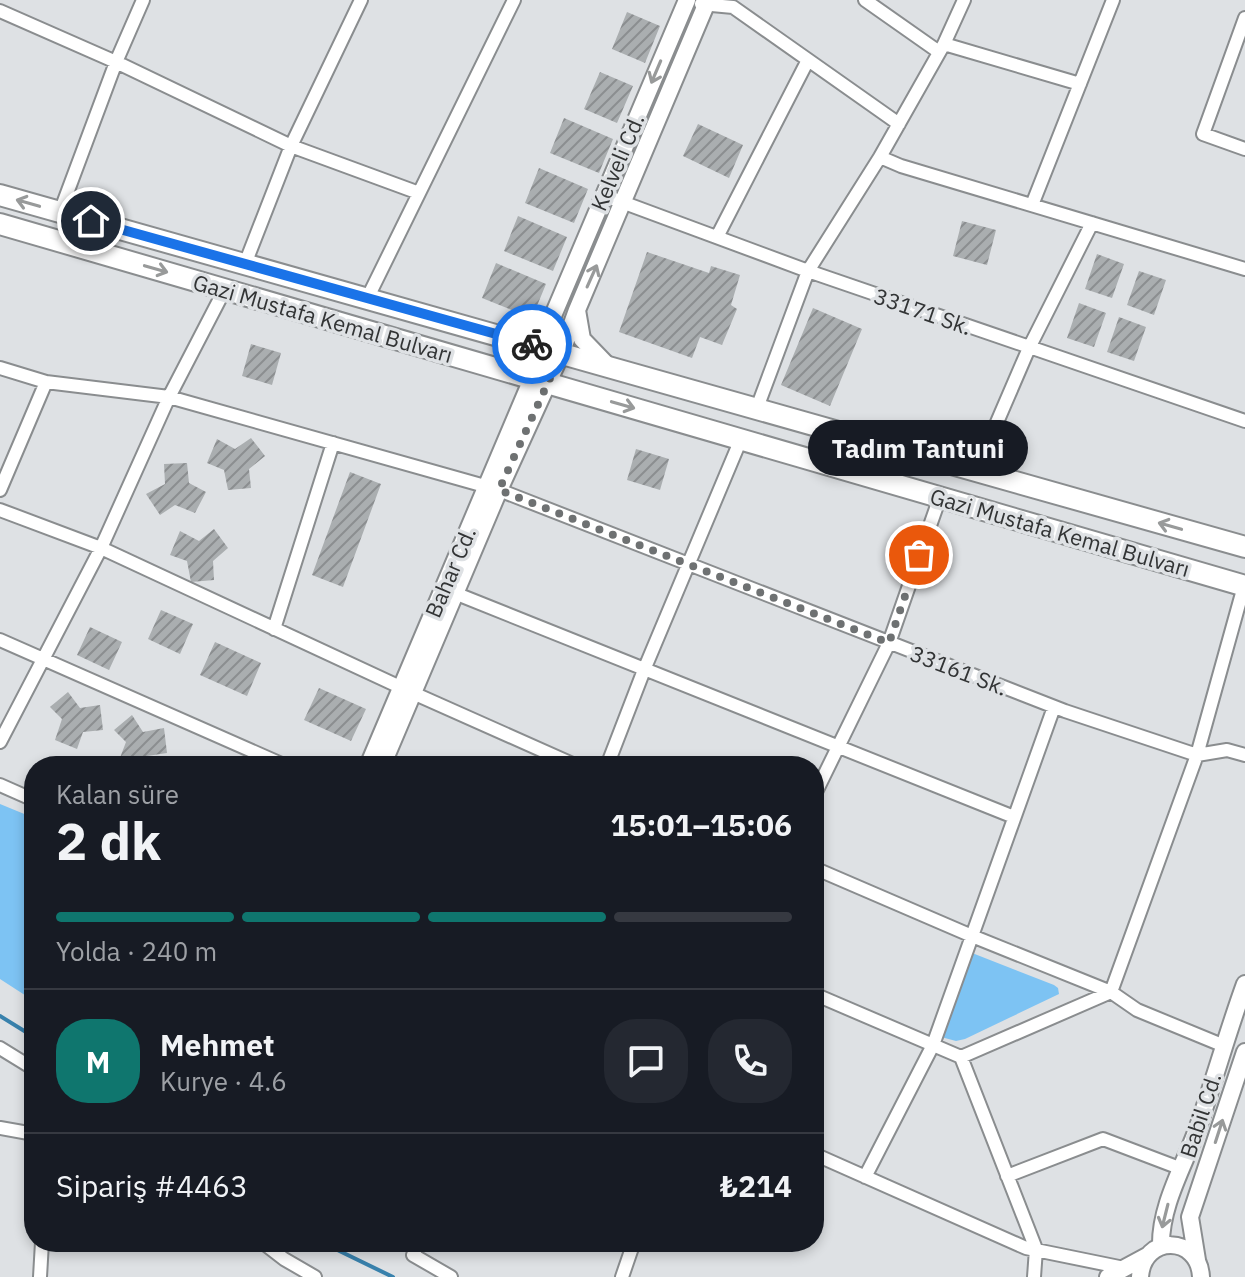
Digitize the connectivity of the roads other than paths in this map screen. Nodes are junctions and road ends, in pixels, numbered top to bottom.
1 (143, 0) edge
2 (361, 0) edge
3 (514, 0) edge
4 (865, 0) edge
5 (964, 0) edge
6 (1113, 0) edge
7 (684, 1) edge
8 (707, 2) edge
9 (0, 11) edge
10 (1245, 18) edge
11 (942, 48) junction
12 (808, 60) junction
13 (116, 62) junction
14 (1080, 84) junction
15 (899, 124) junction
16 (291, 146) junction
17 (1245, 149) edge
18 (880, 157) junction
19 (419, 193) junction
20 (0, 195) edge
21 (603, 195) junction
22 (624, 203) junction
23 (1032, 205) junction
24 (60, 212) junction
25 (1092, 223) junction
26 (0, 224) edge
27 (717, 237) junction
28 (245, 264) junction
29 (1245, 269) edge
30 (808, 271) junction
31 (225, 289) junction
32 (367, 299) junction
33 (577, 310) junction
34 (549, 325) junction
35 (571, 330) junction
36 (1029, 348) junction
37 (552, 350) junction
38 (609, 367) junction
39 (0, 368) edge
40 (540, 381) junction
41 (46, 382) junction
42 (169, 397) junction
43 (757, 408) junction
44 (1245, 421) edge
45 (741, 439) junction
46 (333, 443) junction
47 (976, 471) junction
48 (493, 488) junction
49 (0, 490) edge
50 (940, 497) junction
51 (0, 510) edge
52 (1245, 547) edge
53 (101, 548) junction
54 (690, 563) junction
55 (1244, 586) edge
56 (457, 594) junction
57 (274, 629) junction
58 (0, 640) edge
59 (889, 643) junction
60 (44, 659) junction
61 (644, 670) junction
62 (407, 690) junction
63 (1054, 707) junction
64 (0, 742) edge
65 (836, 747) junction
66 (1197, 755) junction
67 (1245, 755) edge
68 (263, 756) edge
69 (373, 756) edge
70 (385, 756) edge
71 (555, 756) edge
72 (611, 756) edge
73 (824, 774) edge
74 (0, 785) edge
75 (24, 796) edge
76 (1014, 817) junction
77 (824, 872) edge
78 (972, 936) junction
79 (1245, 984) edge
80 (1111, 992) junction
81 (824, 998) edge
82 (933, 1045) junction
83 (1222, 1045) junction
84 (0, 1048) edge
85 (1245, 1052) edge
86 (961, 1057) junction
87 (24, 1063) edge
88 (0, 1128) edge
89 (24, 1132) edge
90 (824, 1159) edge
91 (1182, 1169) junction
92 (1007, 1176) junction
93 (865, 1177) junction
94 (1161, 1246) junction
95 (1036, 1249) junction
96 (41, 1252) edge
97 (275, 1252) edge
98 (414, 1252) edge
99 (630, 1252) edge
100 (1147, 1256) junction
101 (1124, 1268) junction
102 (1202, 1271) edge
103 (40, 1277) edge
104 (315, 1277) edge
105 (451, 1277) edge
106 (622, 1277) edge
107 (1034, 1277) edge
108 (1108, 1277) edge
109 (1140, 1277) edge

1 - 13 street
2 - 16 street
3 - 19 street
4 - 11 street
5 - 11 street
6 - 14 street
7 - 8 street
7 -> 21 street, Kelveli Cd.
8 - 12 street
8 - 22 street, Kelveli Cd.
9 - 13 street
10 - 17 street
11 - 14 street
11 - 15 street
12 - 15 street
12 - 27 street
13 - 16 street
13 - 24 street
14 - 23 street
15 - 18 street
16 - 19 street
16 - 28 street
18 - 23 street
18 - 30 street
19 - 32 street
24 -> 20 highway, Gazi Mustafa Kemal Bulvarı
21 - 22 street, 33171 Sk.
21 - 34 street, Kelveli Cd.
22 - 27 street, 33171 Sk.
33 -> 22 street, Kelveli Cd.
23 - 25 street
24 - 28 highway, Gazi Mustafa Kemal Bulvarı
25 - 29 street
25 - 36 street
26 -> 31 highway, Gazi Mustafa Kemal Bulvarı
27 - 30 street, 33171 Sk.
28 - 32 highway, Gazi Mustafa Kemal Bulvarı
30 - 36 street, 33171 Sk.
30 - 43 street
31 - 40 highway, Gazi Mustafa Kemal Bulvarı
31 - 42 street
32 - 37 highway, Gazi Mustafa Kemal Bulvarı
33 - 35 street, Kelveli Cd.
33 - 38 street
34 - 35 street
34 - 37 street, Kelveli Cd.
35 - 37 street, Kelveli Cd.
36 - 44 street, 33171 Sk.
36 - 47 street
37 - 38 highway, Gazi Mustafa Kemal Bulvarı
37 - 40 street, Kelveli Cd.
38 - 43 highway, Gazi Mustafa Kemal Bulvarı
39 - 41 street, 33161 Sk.
40 -> 45 highway, Gazi Mustafa Kemal Bulvarı
40 - 48 street, Bahar Cd.
41 - 42 street, 33161 Sk.
41 - 49 street
42 - 46 street, 33161 Sk.
42 - 53 street
43 - 47 highway, Gazi Mustafa Kemal Bulvarı
45 - 50 highway, Gazi Mustafa Kemal Bulvarı
45 - 54 street
46 - 48 street, 33161 Sk.
46 - 57 street
52 -> 47 highway, Gazi Mustafa Kemal Bulvarı
48 - 54 street, 33161 Sk.
48 - 56 street, Bahar Cd.
48 - 62 street, Bahar Cd.
50 - 55 highway, Gazi Mustafa Kemal Bulvarı
50 - 59 street
51 - 53 street
53 - 57 street
53 - 60 street
54 - 59 street, 33161 Sk.
54 - 61 street
55 - 66 street
56 - 61 street
56 - 62 street, Bahar Cd.
57 - 62 street
58 - 60 street
59 - 63 street, 33161 Sk.
59 - 65 street
60 - 64 street
60 - 68 street
61 - 65 street
61 - 72 street
62 - 69 street, Bahar Cd.
62 - 70 street, Bahar Cd.
62 - 71 street
63 - 66 street, 33161 Sk.
63 - 76 street
65 - 73 street
65 - 76 street
66 - 67 street, 33161 Sk.
66 - 80 street
74 - 75 street
76 - 78 street
77 - 78 street
78 - 80 street
78 - 82 street
79 - 83 street, Babil Cd.
80 - 83 street
80 - 86 street
81 - 82 street
82 - 86 street
82 - 93 street
83 - 91 street, Babil Cd.
84 - 87 street
102 -> 85 street, Babil Cd.
86 - 92 street
88 - 89 street
90 - 93 street
91 - 92 street
91 -> 94 street, Babil Cd.
92 - 95 street
93 - 95 street
94 - 100 street
94 - 102 street
95 - 101 street
95 - 107 street
96 - 103 street
97 - 104 street
98 - 105 street
99 - 106 street
100 - 101 street
100 - 109 street
101 - 108 street

